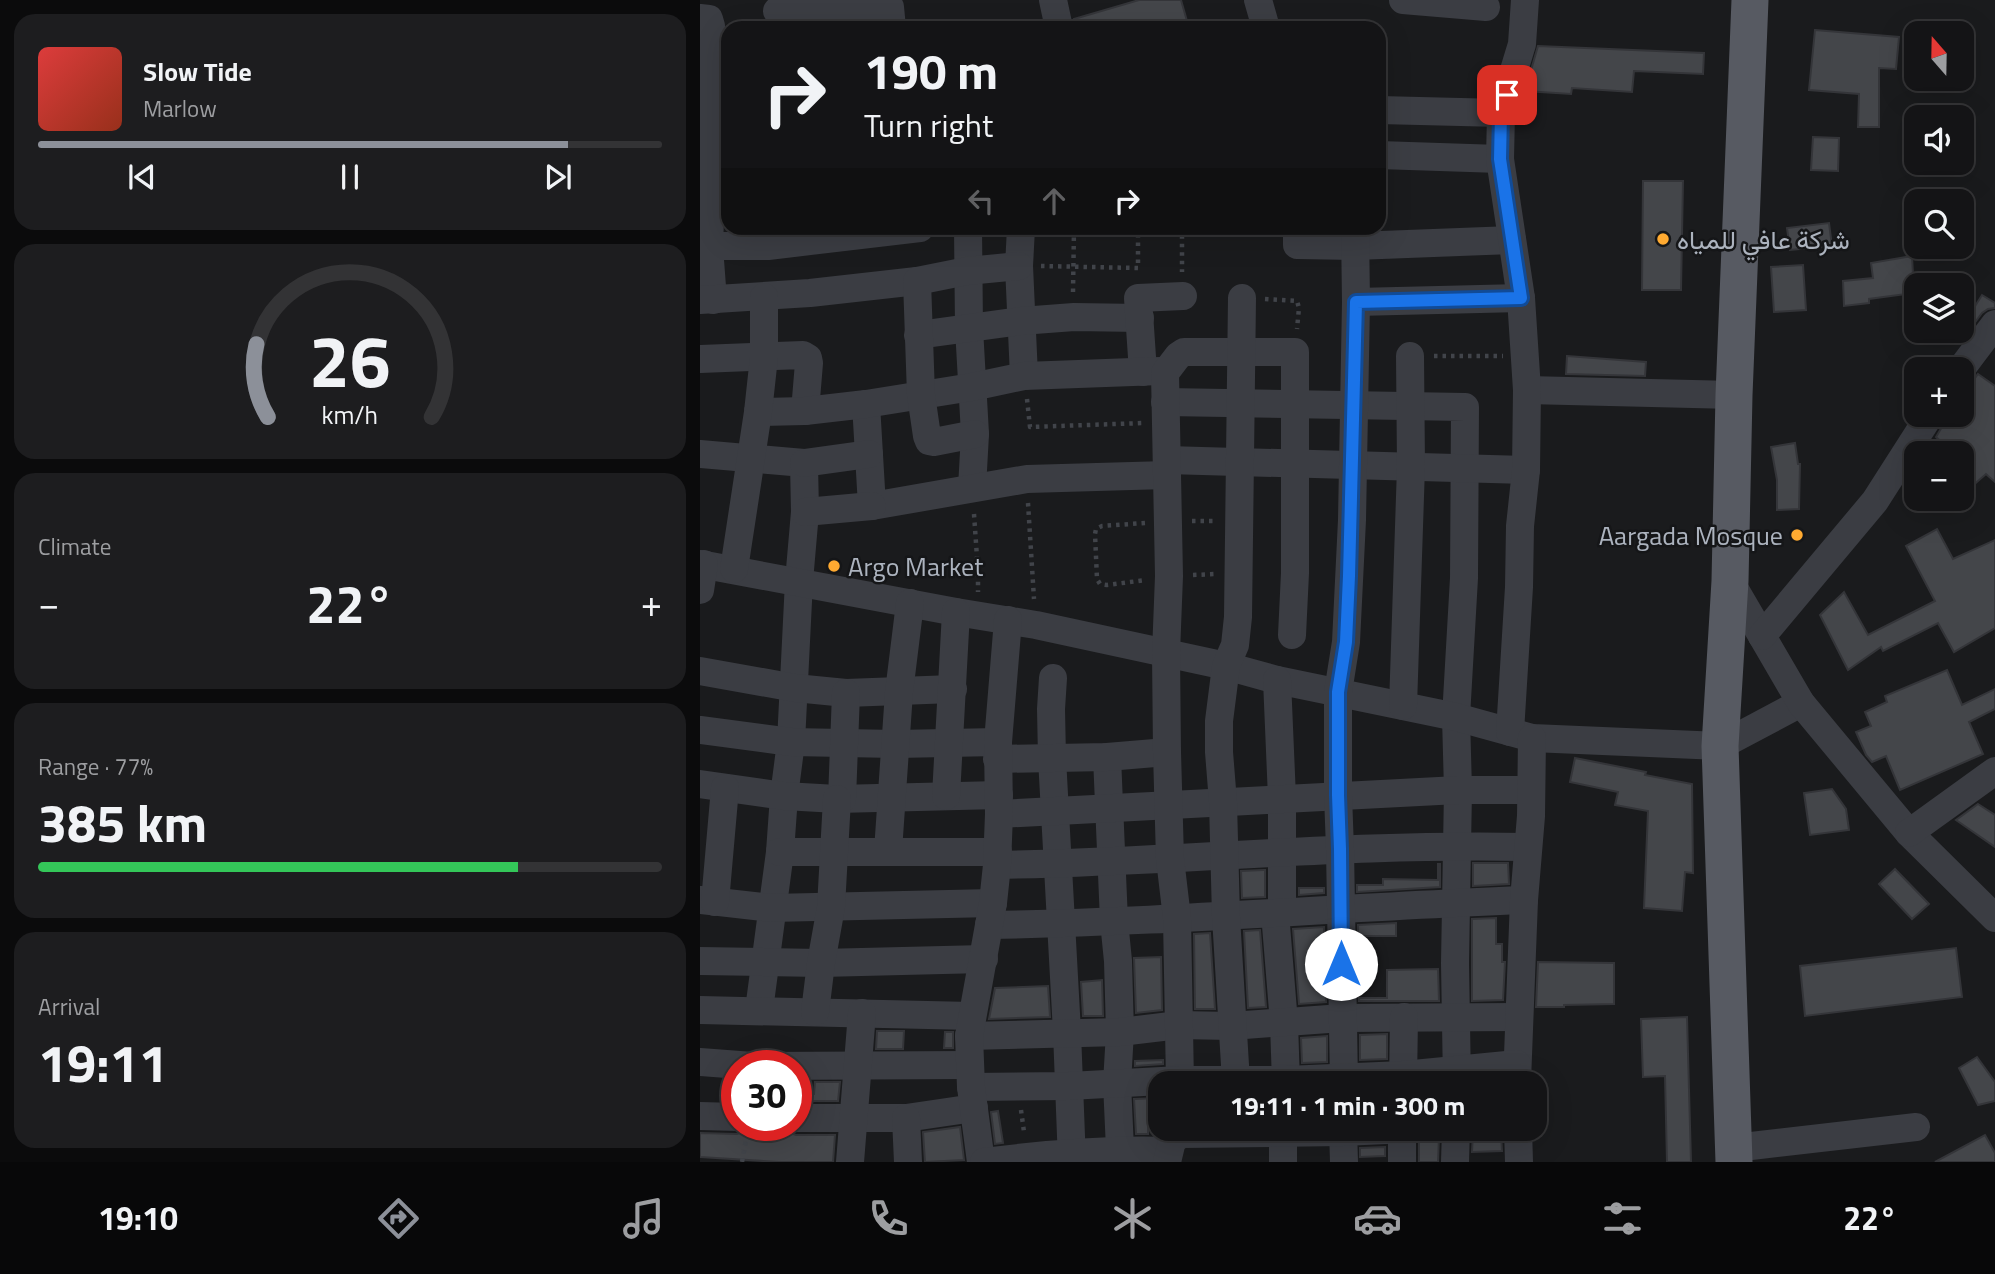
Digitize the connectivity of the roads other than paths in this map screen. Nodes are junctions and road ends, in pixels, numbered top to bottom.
1 (1054, 0) edge
2 (1258, 0) edge
3 (1403, 0) edge
4 (1525, 0) edge
5 (1750, 0) edge
6 (1486, 7) dead end
7 (842, 12) edge
8 (891, 12) edge
9 (776, 13) edge
10 (700, 18) edge
11 (1058, 21) edge
12 (1264, 21) edge
13 (713, 79) edge
14 (1386, 110) edge
15 (1501, 113) junction
16 (714, 137) edge
17 (1386, 155) edge
18 (1500, 159) junction
19 (713, 192) edge
20 (799, 235) edge
21 (968, 235) edge
22 (1021, 235) edge
23 (1297, 235) edge
24 (769, 237) edge
25 (1355, 237) edge
26 (1512, 240) junction
27 (705, 246) edge
28 (1019, 266) junction
29 (967, 271) junction
30 (917, 281) junction
31 (1183, 296) road end
32 (764, 297) junction
33 (1242, 298) dead end
34 (1521, 298) junction
35 (707, 300) edge
36 (1356, 302) junction
37 (1140, 318) junction
38 (1021, 321) junction
39 (1995, 324) edge
40 (969, 328) junction
41 (918, 335) junction
42 (1241, 352) junction
43 (1410, 356) road end
44 (764, 357) junction
45 (1970, 357) edge
46 (700, 359) edge
47 (1154, 372) junction
48 (1024, 376) junction
49 (972, 387) junction
50 (1527, 390) junction
51 (921, 395) junction
52 (1734, 395) junction
53 (1240, 403) junction
54 (866, 404) junction
55 (1296, 405) junction
56 (1353, 405) junction
57 (1409, 406) junction
58 (805, 411) junction
59 (758, 412) junction
60 (1166, 412) junction
61 (1922, 427) edge
62 (975, 434) junction
63 (700, 454) edge
64 (869, 454) junction
65 (751, 459) junction
66 (1240, 462) junction
67 (804, 463) junction
68 (1295, 464) junction
69 (1353, 465) junction
70 (1167, 467) junction
71 (1411, 467) junction
72 (1466, 468) junction
73 (1525, 470) junction
74 (972, 488) junction
75 (872, 506) junction
76 (805, 512) junction
77 (734, 569) junction
78 (701, 573) edge
79 (799, 581) junction
80 (1730, 581) junction
81 (910, 603) junction
82 (967, 614) junction
83 (1007, 620) junction
84 (1292, 635) dead end
85 (1762, 636) junction
86 (1166, 653) junction
87 (1226, 666) junction
88 (700, 671) edge
89 (1053, 678) dead end
90 (1277, 680) junction
91 (795, 688) junction
92 (953, 689) junction
93 (899, 692) junction
94 (1338, 692) junction
95 (846, 693) junction
96 (1801, 703) junction
97 (1404, 706) junction
98 (1456, 717) junction
99 (700, 730) edge
100 (1521, 735) junction
101 (791, 742) junction
102 (844, 743) junction
103 (949, 743) junction
104 (896, 744) junction
105 (1720, 746) junction
106 (998, 751) junction
107 (1167, 752) junction
108 (1107, 757) junction
109 (1052, 758) junction
110 (1995, 771) edge
111 (712, 786) edge
112 (1458, 790) junction
113 (1531, 790) junction
114 (1338, 795) junction
115 (784, 796) junction
116 (946, 796) junction
117 (892, 798) junction
118 (1282, 798) junction
119 (840, 799) junction
120 (1223, 802) junction
121 (999, 804) junction
122 (1168, 804) junction
123 (1109, 808) junction
124 (1056, 811) junction
125 (1909, 832) junction
126 (1457, 845) junction
127 (1528, 847) junction
128 (1340, 849) junction
129 (888, 851) junction
130 (779, 852) junction
131 (835, 852) junction
132 (1282, 852) junction
133 (1225, 855) junction
134 (998, 859) junction
135 (1170, 859) junction
136 (1111, 862) junction
137 (1059, 864) junction
138 (1524, 900) junction
139 (708, 901) edge
140 (1455, 903) junction
141 (831, 907) junction
142 (771, 908) junction
143 (1341, 909) junction
144 (1279, 912) junction
145 (991, 914) junction
146 (1226, 917) junction
147 (1177, 918) junction
148 (1995, 918) edge
149 (1114, 921) junction
150 (1061, 924) junction
151 (984, 959) junction
152 (700, 961) edge
153 (764, 962) junction
154 (821, 963) junction
155 (700, 1010) edge
156 (759, 1010) junction
157 (815, 1012) junction
158 (862, 1013) junction
159 (1404, 1017) junction
160 (1456, 1017) junction
161 (1519, 1017) junction
162 (1342, 1018) junction
163 (1284, 1023) junction
164 (1179, 1025) junction
165 (971, 1026) junction
166 (1231, 1026) junction
167 (1067, 1032) junction
168 (1119, 1032) junction
169 (700, 1062) edge
170 (858, 1065) junction
171 (1180, 1071) edge
172 (1233, 1071) edge
173 (1286, 1071) edge
174 (1344, 1071) edge
175 (1403, 1071) edge
176 (1457, 1071) edge
177 (1517, 1071) edge
178 (1117, 1083) junction
179 (1148, 1083) edge
180 (1069, 1086) junction
181 (972, 1087) junction
182 (700, 1116) edge
183 (812, 1118) edge
184 (852, 1118) junction
185 (906, 1118) junction
186 (721, 1122) edge
187 (1916, 1127) dead end
188 (1283, 1141) edge
189 (1343, 1141) edge
190 (1402, 1141) edge
191 (1456, 1141) edge
192 (1518, 1141) edge
193 (1175, 1144) edge
194 (1119, 1149) junction
195 (1734, 1155) edge
196 (1072, 1157) edge
197 (850, 1162) edge
198 (908, 1162) edge
199 (983, 1162) edge
200 (1283, 1162) edge
201 (1344, 1162) edge
202 (1402, 1162) edge
203 (1455, 1162) edge
204 (1519, 1162) edge

1 - 11 street
2 - 12 street
3 - 6 street
4 - 15 street
5 - 52 main road
7 - 8 street
7 - 9 street
10 - 13 street
13 - 16 street
14 - 15 street
15 - 18 street
16 - 19 street
17 - 18 street
18 - 26 street
19 - 27 street
20 - 24 street
21 - 29 street
22 - 28 street
23 - 25 street
24 - 27 street
25 - 26 street
25 - 36 street
26 - 34 street
27 - 35 street
28 - 29 street
28 - 38 street
29 - 30 street
29 - 40 street
30 - 32 street
30 - 41 street
31 - 37 street
32 - 35 street
32 - 44 street
33 - 42 street
34 - 36 street
34 - 50 street
36 - 56 street
37 - 38 street
37 - 47 street
38 - 40 street
38 - 48 street
39 - 45 street
40 - 41 street
40 - 49 street
41 - 51 street
42 - 47 street
42 - 53 street
42 - 55 street
43 - 57 street
44 - 46 street
44 - 58 street
44 - 59 street
47 - 48 street
47 - 60 street
48 - 49 street
49 - 51 street
49 - 62 street
50 - 52 street
50 - 73 street
51 - 54 street
51 - 62 street
52 - 80 main road
53 - 55 street
53 - 60 street
53 - 66 street
54 - 58 street
54 - 64 street
55 - 56 street
55 - 68 street
56 - 57 street
56 - 69 street
57 - 71 street
57 - 72 street
58 - 59 street
59 - 65 street
60 - 70 street
61 - 85 street
62 - 74 street
63 - 65 street
64 - 67 street
64 - 75 street
65 - 67 street
65 - 77 street
66 - 68 street
66 - 70 street
66 - 87 street
67 - 76 street
68 - 69 street
68 - 84 street
69 - 71 street
69 - 94 street
70 - 74 street
70 - 86 street
71 - 72 street
71 - 97 street
72 - 73 street
72 - 98 street
73 - 100 street
74 - 75 street
75 - 76 street
76 - 79 street
77 - 78 street
77 - 79 street
79 - 81 street
79 - 91 street
80 - 85 street
80 - 105 main road
81 - 82 street
81 - 93 street
82 - 83 street
82 - 92 street
83 - 86 street
83 - 106 street
85 - 96 street
86 - 87 street
86 - 107 street
87 - 90 street
87 - 120 street
88 - 91 street
89 - 109 street
90 - 94 street
90 - 118 street
91 - 95 street
91 - 101 street
92 - 93 street
92 - 103 street
93 - 95 street
93 - 104 street
94 - 97 street
94 - 114 street
95 - 102 street
96 - 105 street
96 - 125 street
97 - 98 street
98 - 100 street
98 - 112 street
99 - 101 street
100 - 105 street
100 - 113 street
101 - 102 street
101 - 115 street
102 - 104 street
102 - 119 street
103 - 104 street
103 - 106 street
103 - 116 street
104 - 117 street
105 - 195 main road
106 - 109 street
106 - 121 street
107 - 108 street
107 - 122 street
108 - 109 street
108 - 123 street
109 - 124 street
110 - 125 street
111 - 115 street
111 - 139 street
112 - 113 street
112 - 114 street
112 - 126 street
113 - 127 street
114 - 118 street
114 - 128 street
115 - 119 street
115 - 130 street
116 - 117 street
116 - 121 street
117 - 119 street
117 - 129 street
118 - 120 street
118 - 132 street
119 - 131 street
120 - 122 street
120 - 133 street
121 - 124 street
121 - 134 street
122 - 123 street
122 - 135 street
123 - 124 street
123 - 136 street
124 - 137 street
125 - 148 street
126 - 127 street
126 - 128 street
126 - 140 street
127 - 138 street
128 - 132 street
128 - 143 street
129 - 131 street
129 - 134 street
130 - 131 street
130 - 142 street
131 - 141 street
132 - 133 street
132 - 144 street
133 - 135 street
133 - 146 street
134 - 137 street
134 - 145 street
135 - 136 street
135 - 147 street
136 - 137 street
136 - 149 street
137 - 150 street
138 - 140 street
138 - 161 street
139 - 142 street
140 - 143 street
140 - 160 street
141 - 142 street
141 - 145 street
141 - 154 street
142 - 153 street
143 - 144 street
143 - 162 street
144 - 146 street
144 - 163 street
145 - 150 street
145 - 151 street
146 - 147 street
146 - 166 street
147 - 149 street
147 - 164 street
149 - 150 street
149 - 168 street
150 - 167 street
151 - 154 street
151 - 165 street
152 - 153 street
153 - 154 street
153 - 156 street
154 - 157 street
155 - 156 street
156 - 157 street
157 - 158 street
158 - 165 street
158 - 170 street
159 - 160 street
159 - 162 street
159 - 175 street
160 - 161 street
160 - 176 street
161 - 177 street
162 - 163 street
162 - 174 street
163 - 166 street
163 - 173 street
164 - 166 street
164 - 168 street
164 - 171 street
165 - 167 street
165 - 181 street
166 - 172 street
167 - 168 street
167 - 180 street
168 - 178 street
169 - 170 street
170 - 181 street
170 - 184 street
178 - 179 street
178 - 180 street
178 - 194 street
180 - 181 street
180 - 196 street
181 - 185 street
181 - 199 street
182 - 186 street
183 - 184 street
184 - 185 street
184 - 197 street
185 - 198 street
187 - 195 street
188 - 200 street
189 - 201 street
190 - 202 street
191 - 203 street
192 - 204 street
193 - 194 street
194 - 196 street
196 - 199 street

